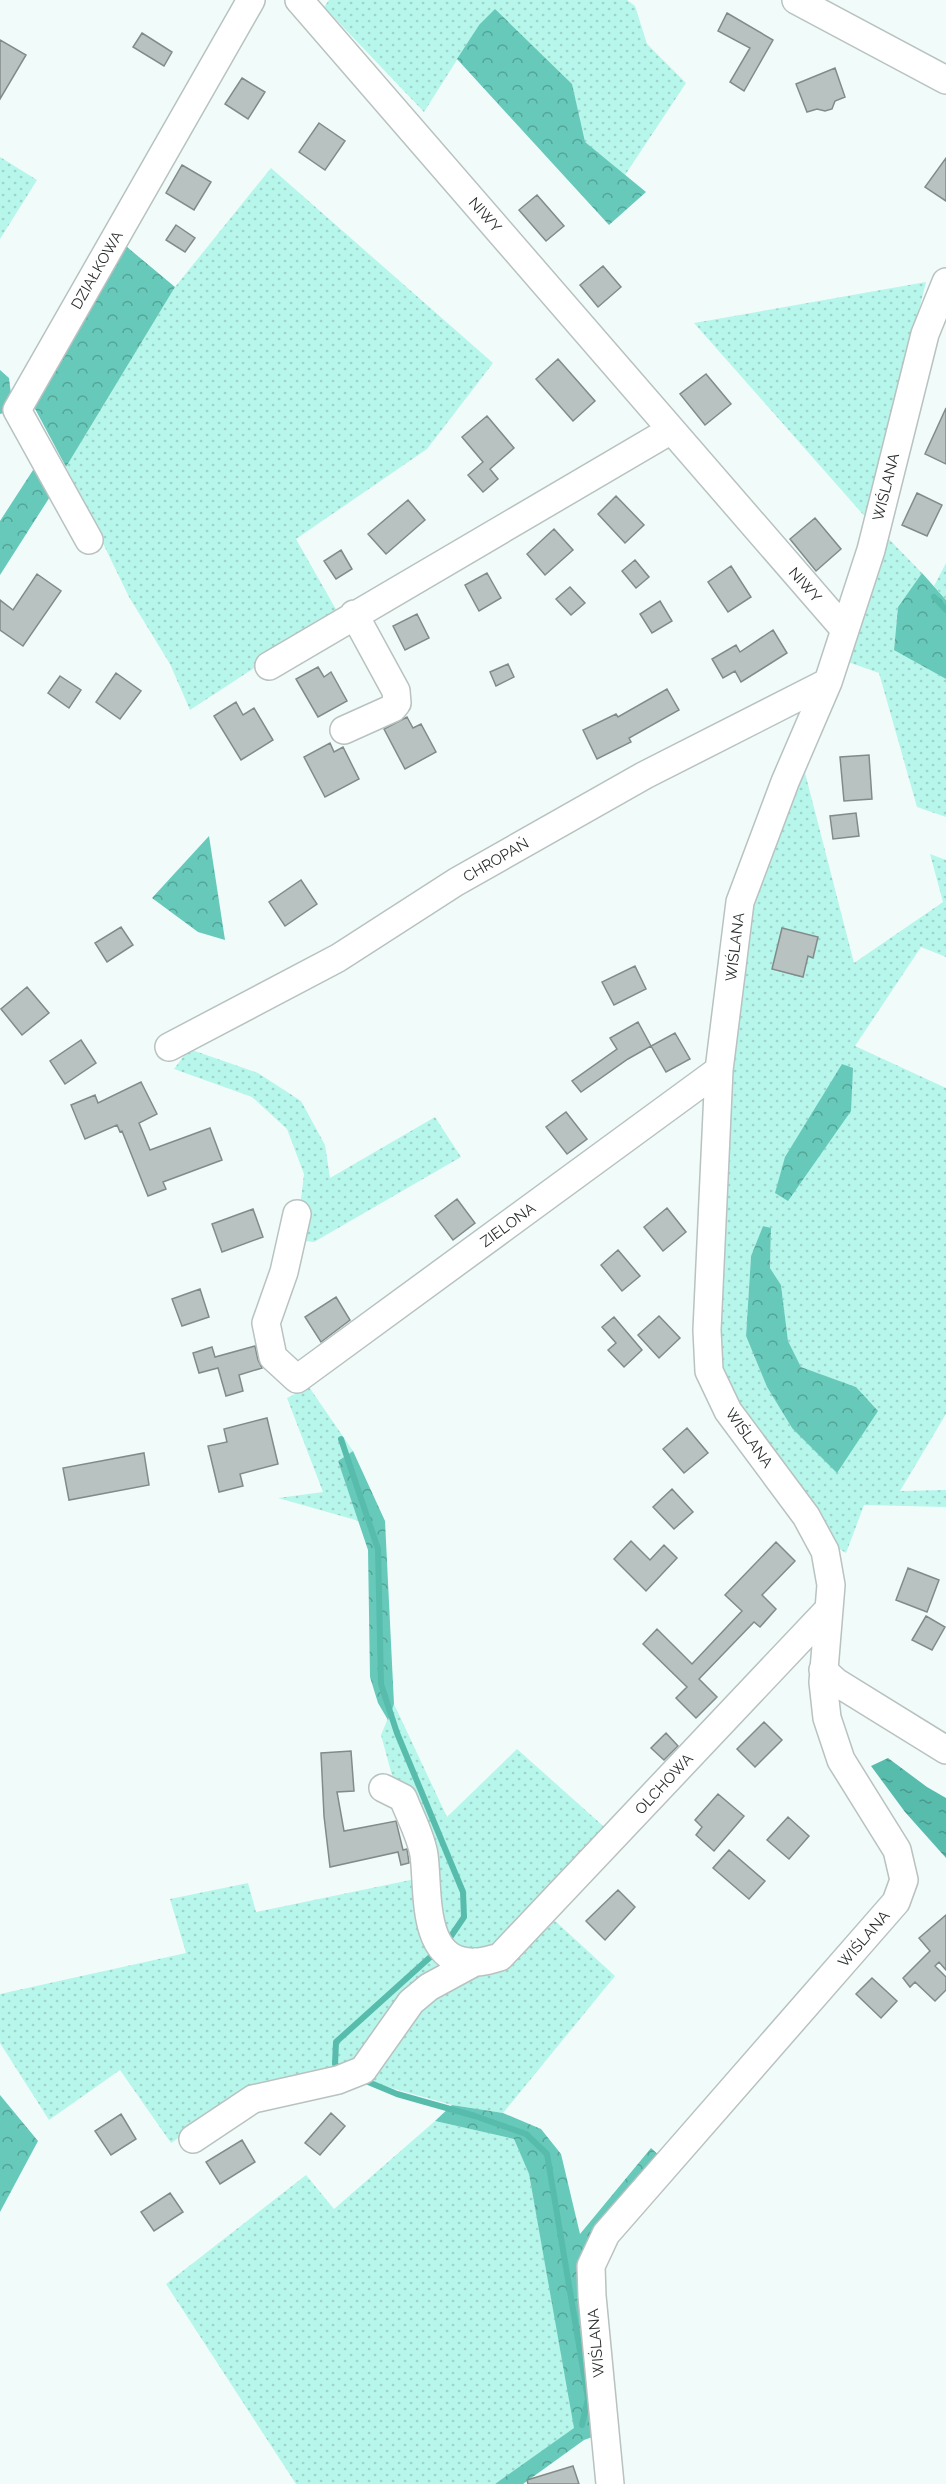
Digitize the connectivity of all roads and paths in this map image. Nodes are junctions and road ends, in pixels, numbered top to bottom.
1 (251, 0) edge
2 (299, 0) edge
3 (796, 0) edge
4 (946, 80) edge
5 (946, 282) edge
6 (671, 430) junction
7 (89, 540) dead end
8 (354, 615) junction
9 (844, 630) junction
10 (269, 666) dead end
11 (828, 682) junction
12 (344, 730) dead end
13 (169, 1047) dead end
14 (719, 1070) junction
15 (297, 1214) dead end
16 (827, 1611) junction
17 (823, 1670) junction
18 (946, 1750) edge
19 (383, 1788) dead end
20 (488, 1960) junction
21 (193, 2139) dead end
22 (610, 2484) edge

1 - 7 street, DZIAŁKOWA
2 - 6 street, NIWY
3 - 4 street
5 - 9 street, WIŚLANA
6 - 8 street
6 - 9 street, NIWY
8 - 10 street
8 - 12 street
9 - 11 street, WIŚLANA
11 - 13 street, CHROPAŃ
11 - 14 street, WIŚLANA
14 - 15 street, ZIELONA
14 - 16 street, WIŚLANA
16 - 17 street, WIŚLANA
16 - 20 street, OLCHOWA
17 - 18 street
17 - 22 street, WIŚLANA
19 - 20 street
20 - 21 street, OLCHOWA

